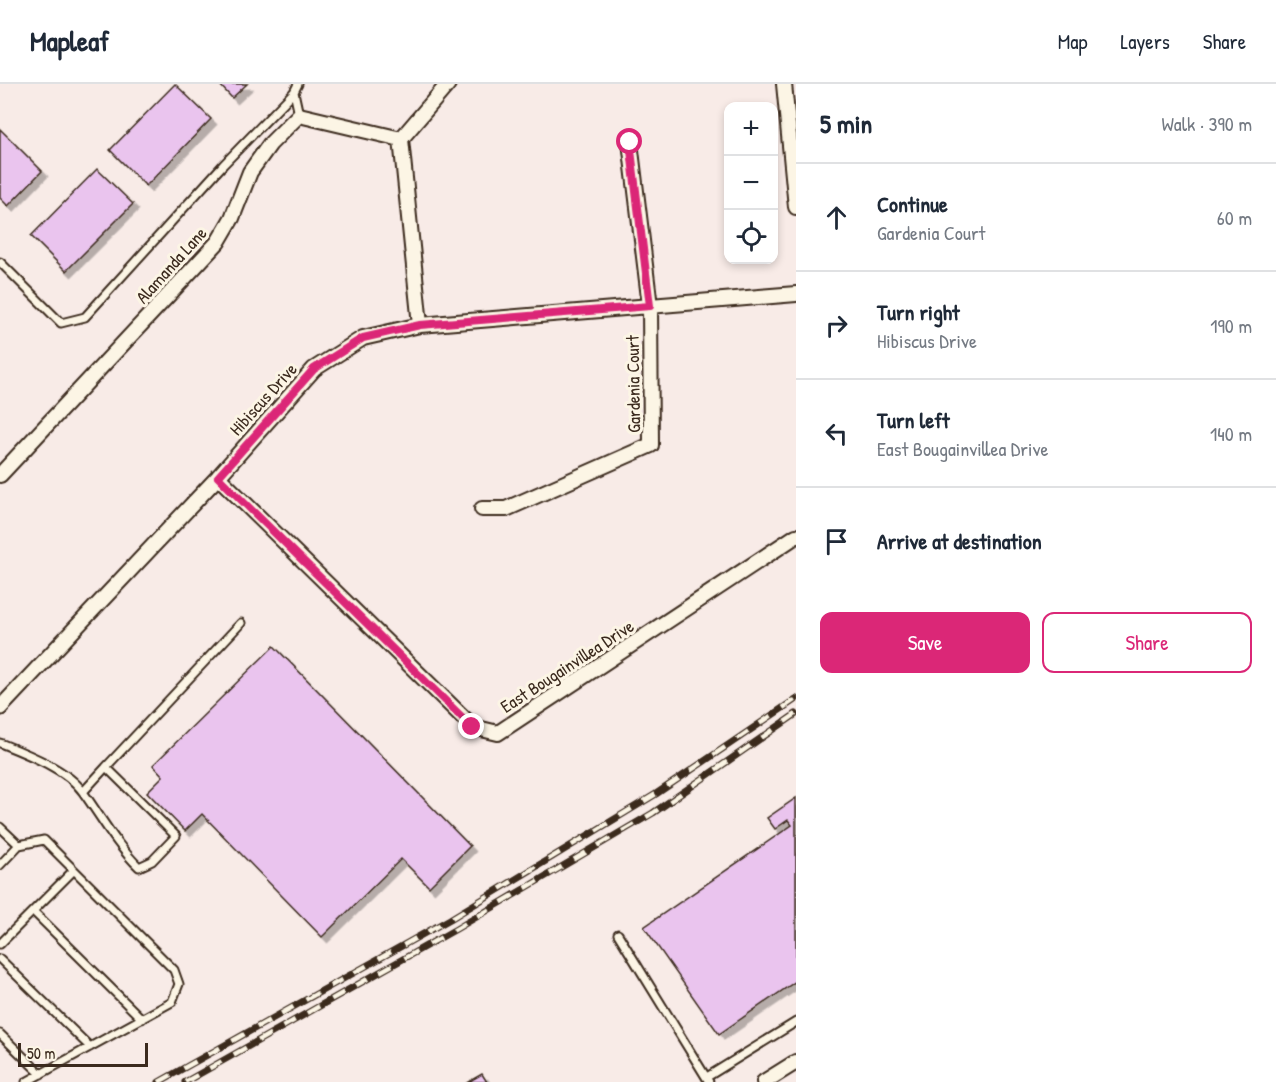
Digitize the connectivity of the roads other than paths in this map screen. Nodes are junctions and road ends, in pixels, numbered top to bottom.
1 (298, 84) edge
2 (448, 84) edge
3 (784, 84) edge
4 (294, 92) junction
5 (299, 115) junction
6 (401, 139) junction
7 (630, 142) dead end
8 (796, 207) edge
9 (0, 262) edge
10 (796, 294) edge
11 (650, 306) junction
12 (420, 325) junction
13 (0, 475) edge
14 (218, 477) junction
15 (483, 509) dead end
16 (796, 536) edge
17 (241, 623) dead end
18 (0, 708) edge
19 (0, 743) edge
20 (106, 767) junction
21 (83, 792) junction
22 (0, 827) edge
23 (19, 845) junction
24 (0, 865) edge
25 (74, 870) junction
26 (33, 911) junction
27 (618, 934) dead end
28 (0, 944) edge
29 (0, 959) edge
30 (142, 1019) junction
31 (796, 1023) edge
32 (0, 1034) edge
33 (90, 1047) junction
34 (796, 1062) edge
35 (41, 1074) junction
36 (708, 1080) edge
37 (26, 1082) edge
38 (764, 1082) edge

1 - 4 lane
2 - 6 street
3 - 8 street
4 - 5 lane
4 - 9 lane
5 - 6 street
5 - 13 street, Alamanda Lane
6 - 12 street
7 - 11 street, Gardenia Court
10 - 11 street, Hibiscus Drive
11 - 12 street, Hibiscus Drive
11 - 15 street, Gardenia Court
12 - 14 street, Hibiscus Drive
14 - 16 street, East Bougainvillea Drive
14 - 18 street, Hibiscus Drive
17 - 20 lane
19 - 21 lane
20 - 21 lane
20 - 21 lane
22 - 23 lane
23 - 24 lane
23 - 25 lane
25 - 26 lane
25 - 30 lane
26 - 28 lane
26 - 30 lane
27 - 36 lane
29 - 33 lane
30 - 33 lane
31 - 36 lane
32 - 35 lane
33 - 35 lane
34 - 38 street
35 - 37 lane

